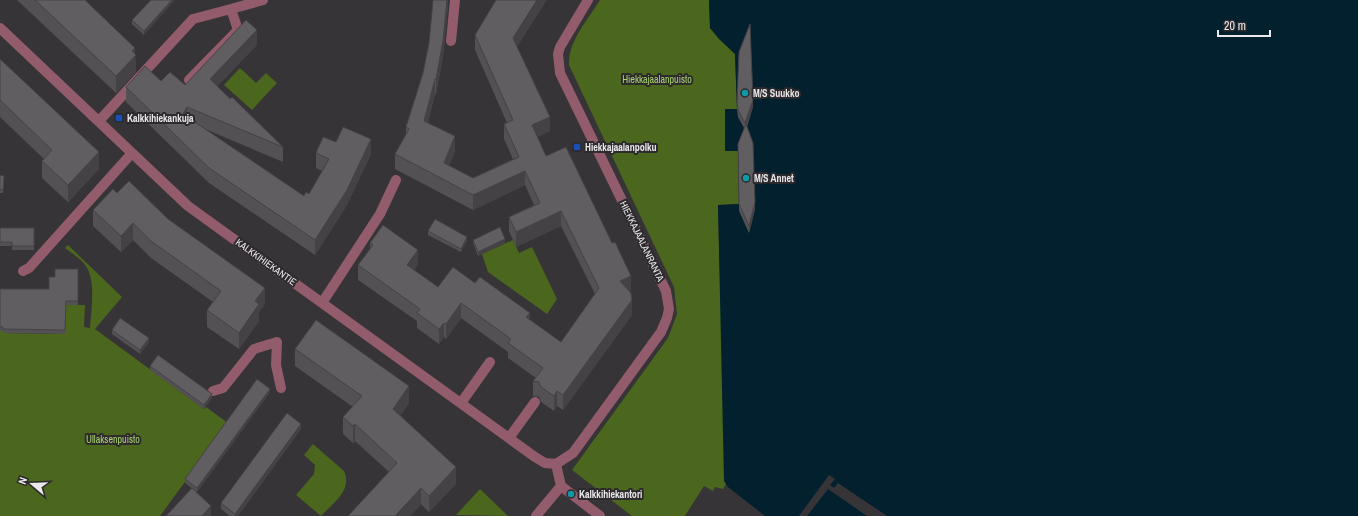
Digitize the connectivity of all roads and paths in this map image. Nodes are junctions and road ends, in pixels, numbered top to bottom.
1 (263, 0) edge
2 (455, 0) edge
3 (588, 0) edge
4 (231, 9) junction
5 (0, 28) edge
6 (451, 41) dead end
7 (189, 80) edge
8 (99, 122) junction
9 (132, 153) junction
10 (396, 180) dead end
11 (23, 271) dead end
12 (322, 303) junction
13 (490, 362) dead end
14 (281, 388) dead end
15 (214, 390) dead end
16 (535, 402) dead end
17 (460, 403) junction
18 (509, 438) junction
19 (556, 464) junction
20 (561, 486) junction
21 (536, 516) edge
22 (600, 516) edge

1 - 4 street
2 - 6 street
3 - 19 street, HIEKKAJAALANRANTA
4 - 7 street
4 - 8 street
5 - 8 street, KALKKIHIEKANTIE
8 - 9 street, KALKKIHIEKANTIE
9 - 11 street
9 - 12 street, KALKKIHIEKANTIE
10 - 12 street
12 - 17 street, KALKKIHIEKANTIE
13 - 17 street
14 - 15 street
16 - 18 street
17 - 18 street, KALKKIHIEKANTIE
18 - 19 street, KALKKIHIEKANTIE
19 - 20 street
20 - 21 street
20 - 22 street

